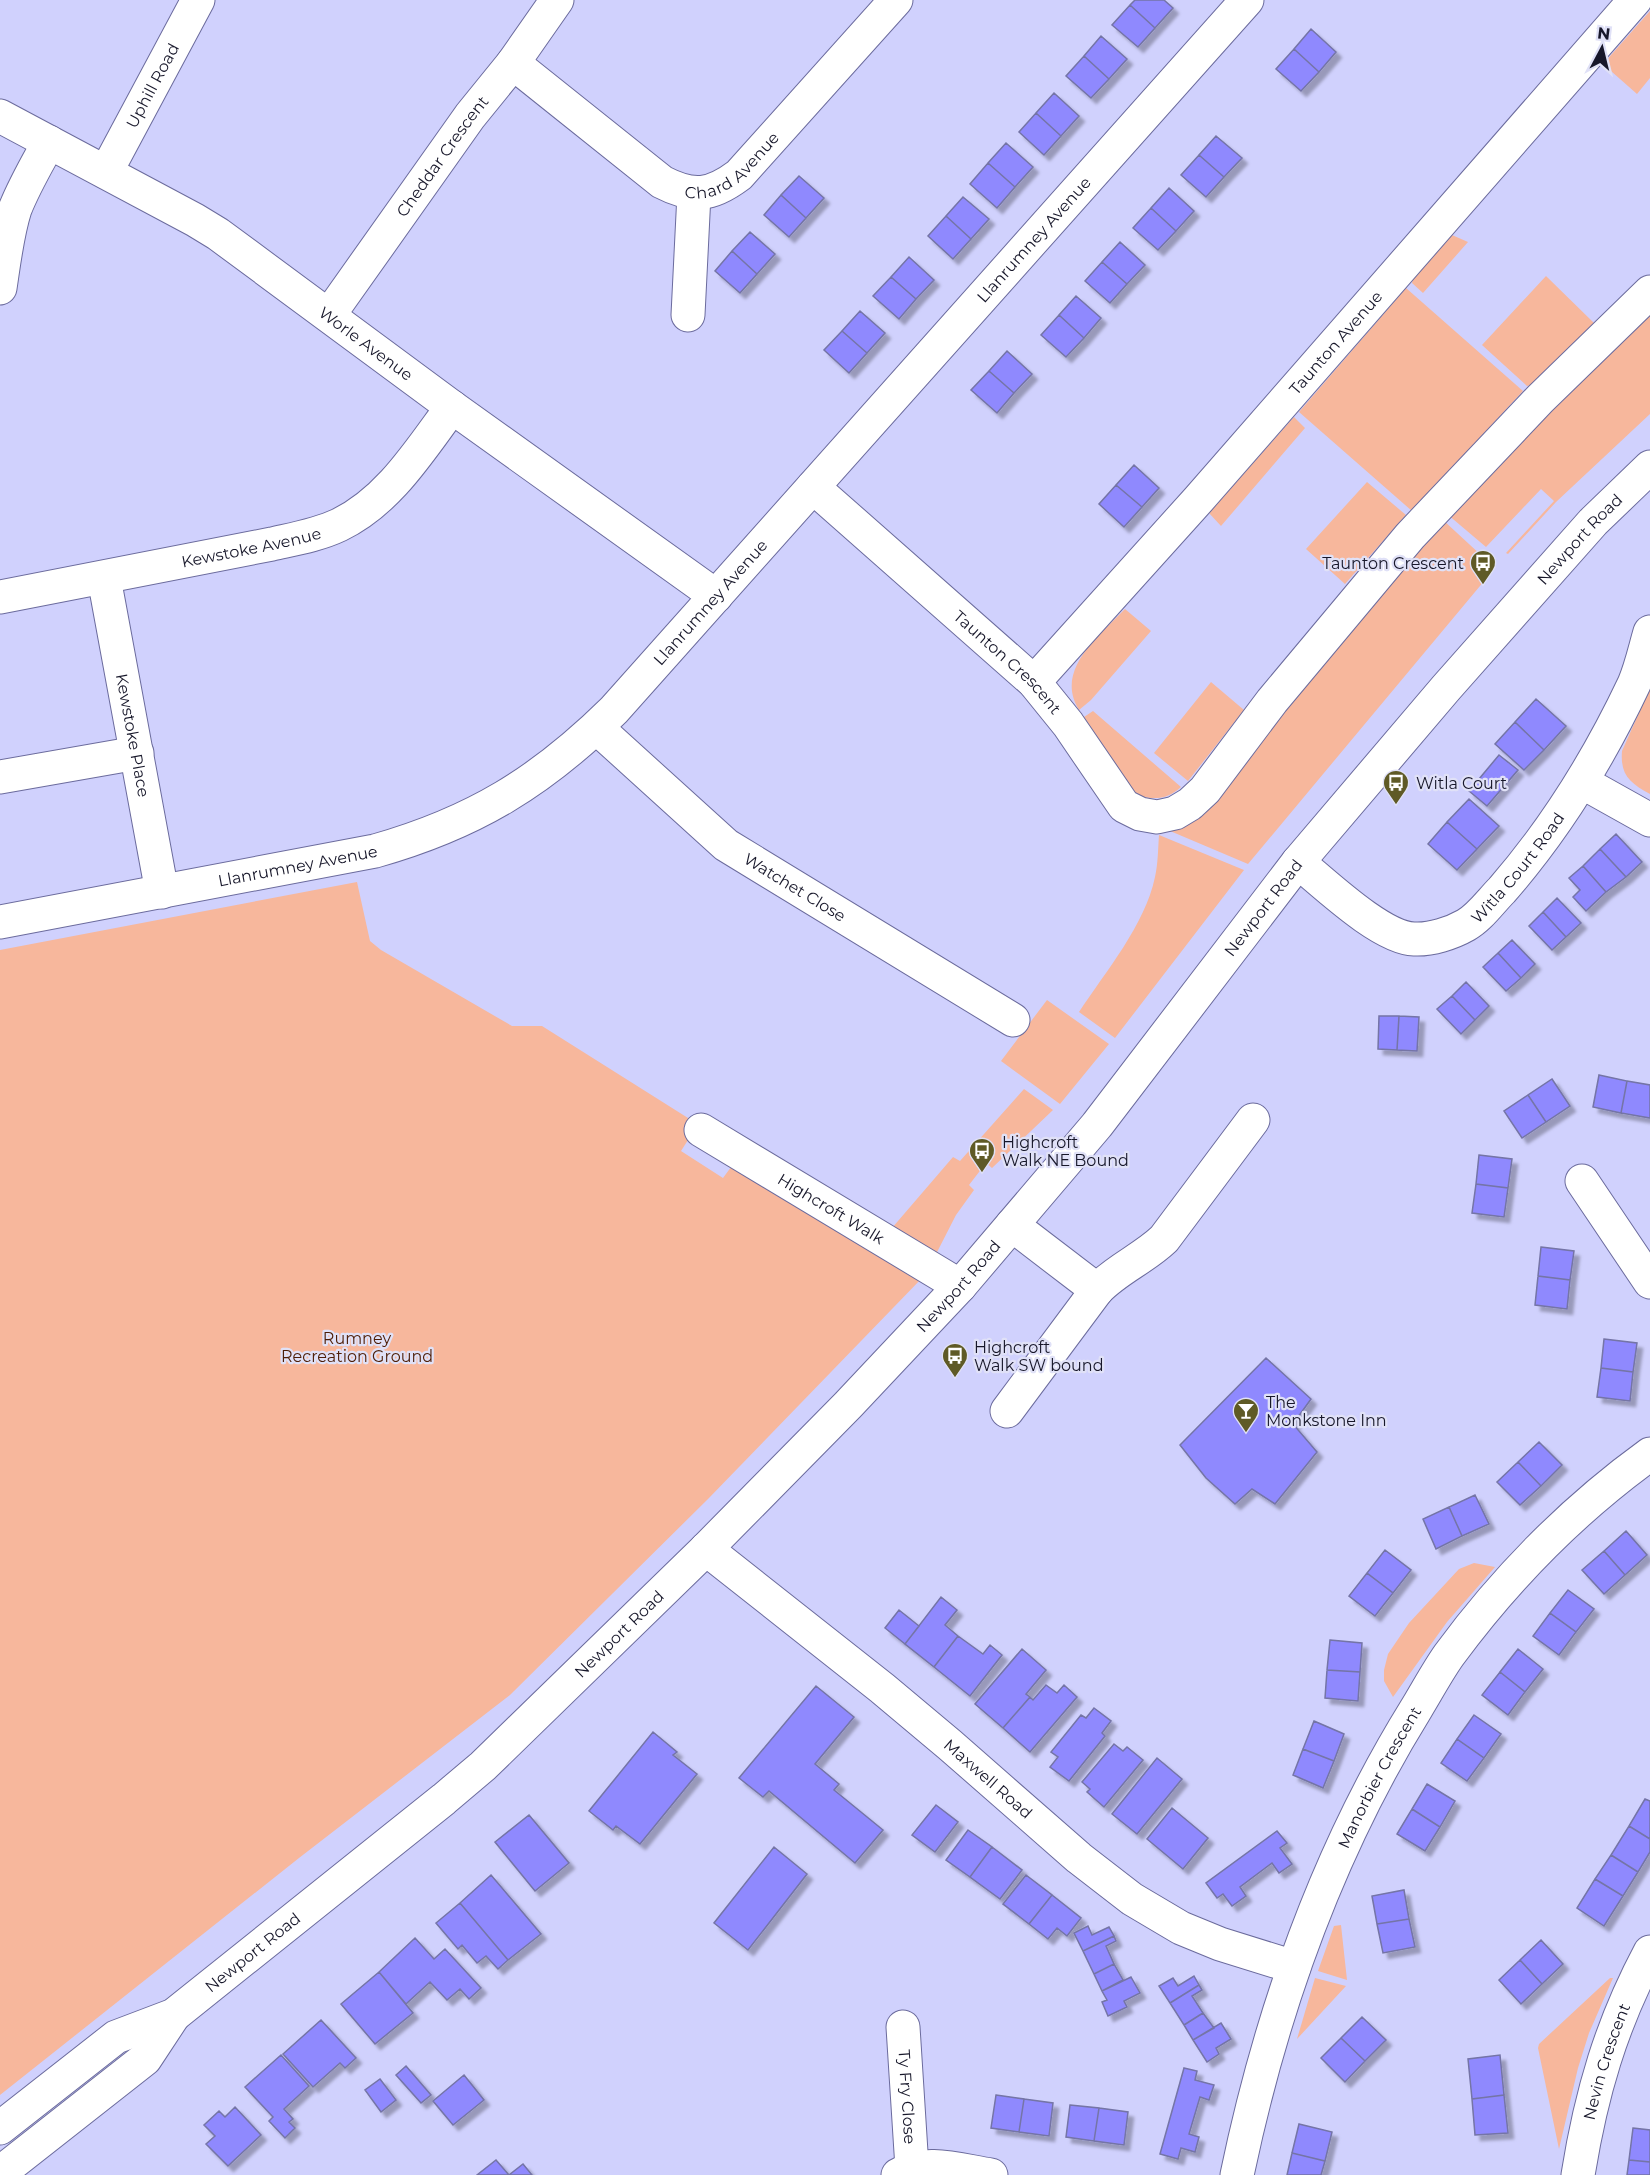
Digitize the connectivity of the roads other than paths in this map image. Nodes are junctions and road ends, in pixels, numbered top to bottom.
1 (198, 0) edge
2 (557, 0) edge
3 (896, 0) edge
4 (1247, 0) edge
5 (1635, 0) edge
6 (513, 63) junction
7 (0, 116) edge
8 (49, 142) junction
9 (106, 172) junction
10 (694, 194) junction
11 (0, 288) edge
12 (1650, 292) edge
13 (329, 315) junction
14 (688, 315) dead end
15 (452, 407) junction
16 (1650, 466) edge
17 (813, 487) junction
18 (104, 579) junction
19 (716, 596) junction
20 (0, 597) edge
21 (1650, 632) edge
22 (1034, 682) junction
23 (597, 728) junction
24 (137, 753) junction
25 (0, 777) edge
26 (1582, 782) junction
27 (1650, 820) edge
28 (1298, 862) junction
29 (162, 892) junction
30 (0, 922) edge
31 (1013, 1020) dead end
32 (1253, 1120) dead end
33 (701, 1130) dead end
34 (1582, 1181) dead end
35 (1012, 1225) junction
36 (1650, 1282) edge
37 (960, 1286) junction
38 (1097, 1290) junction
39 (1006, 1411) dead end
40 (1650, 1454) edge
41 (706, 1549) junction
42 (1650, 1952) edge
43 (1294, 1967) junction
44 (174, 2015) junction
45 (903, 2027) dead end
46 (0, 2128) edge
47 (905, 2172) edge
48 (0, 2173) edge
49 (991, 2175) edge
50 (1237, 2175) edge
51 (1578, 2175) edge

1 - 9 street, Uphill Road
2 - 6 street, Cheddar Crescent
3 - 10 street, Chard Avenue
4 - 17 street, Llanrumney Avenue
5 - 22 street, Taunton Avenue
6 - 10 street, Chard Avenue
6 - 13 street, Cheddar Crescent
7 - 8 street, Worle Avenue
8 - 9 street, Worle Avenue
8 - 11 street
9 - 13 street, Worle Avenue
10 - 14 street
12 - 22 street, Taunton Crescent
13 - 15 street, Worle Avenue
15 - 18 street, Kewstoke Avenue
15 - 19 street, Worle Avenue
16 - 28 street, Newport Road
17 - 19 street, Llanrumney Avenue
17 - 22 street, Taunton Crescent
18 - 20 street, Kewstoke Avenue
18 - 24 street, Kewstoke Place
19 - 23 street, Llanrumney Avenue
21 - 26 street, Witla Court Road
23 - 29 street, Llanrumney Avenue
23 - 31 street, Watchet Close
24 - 25 street
24 - 29 street, Kewstoke Place
26 - 27 street
26 - 28 street, Witla Court Road
28 - 35 street, Newport Road
29 - 30 street, Llanrumney Avenue
32 - 38 street
33 - 37 street, Highcroft Walk
34 - 36 street
35 - 37 street, Newport Road
35 - 38 street
37 - 41 street, Newport Road
38 - 39 street
40 - 43 street, Manorbier Crescent
41 - 43 street, Maxwell Road
41 - 44 street, Newport Road
42 - 51 street, Nevin Crescent
43 - 50 street, Manorbier Crescent
44 - 46 street, Newport Road
44 - 48 street, Newport Road
45 - 47 street, Ty Fry Close
47 - 49 street

